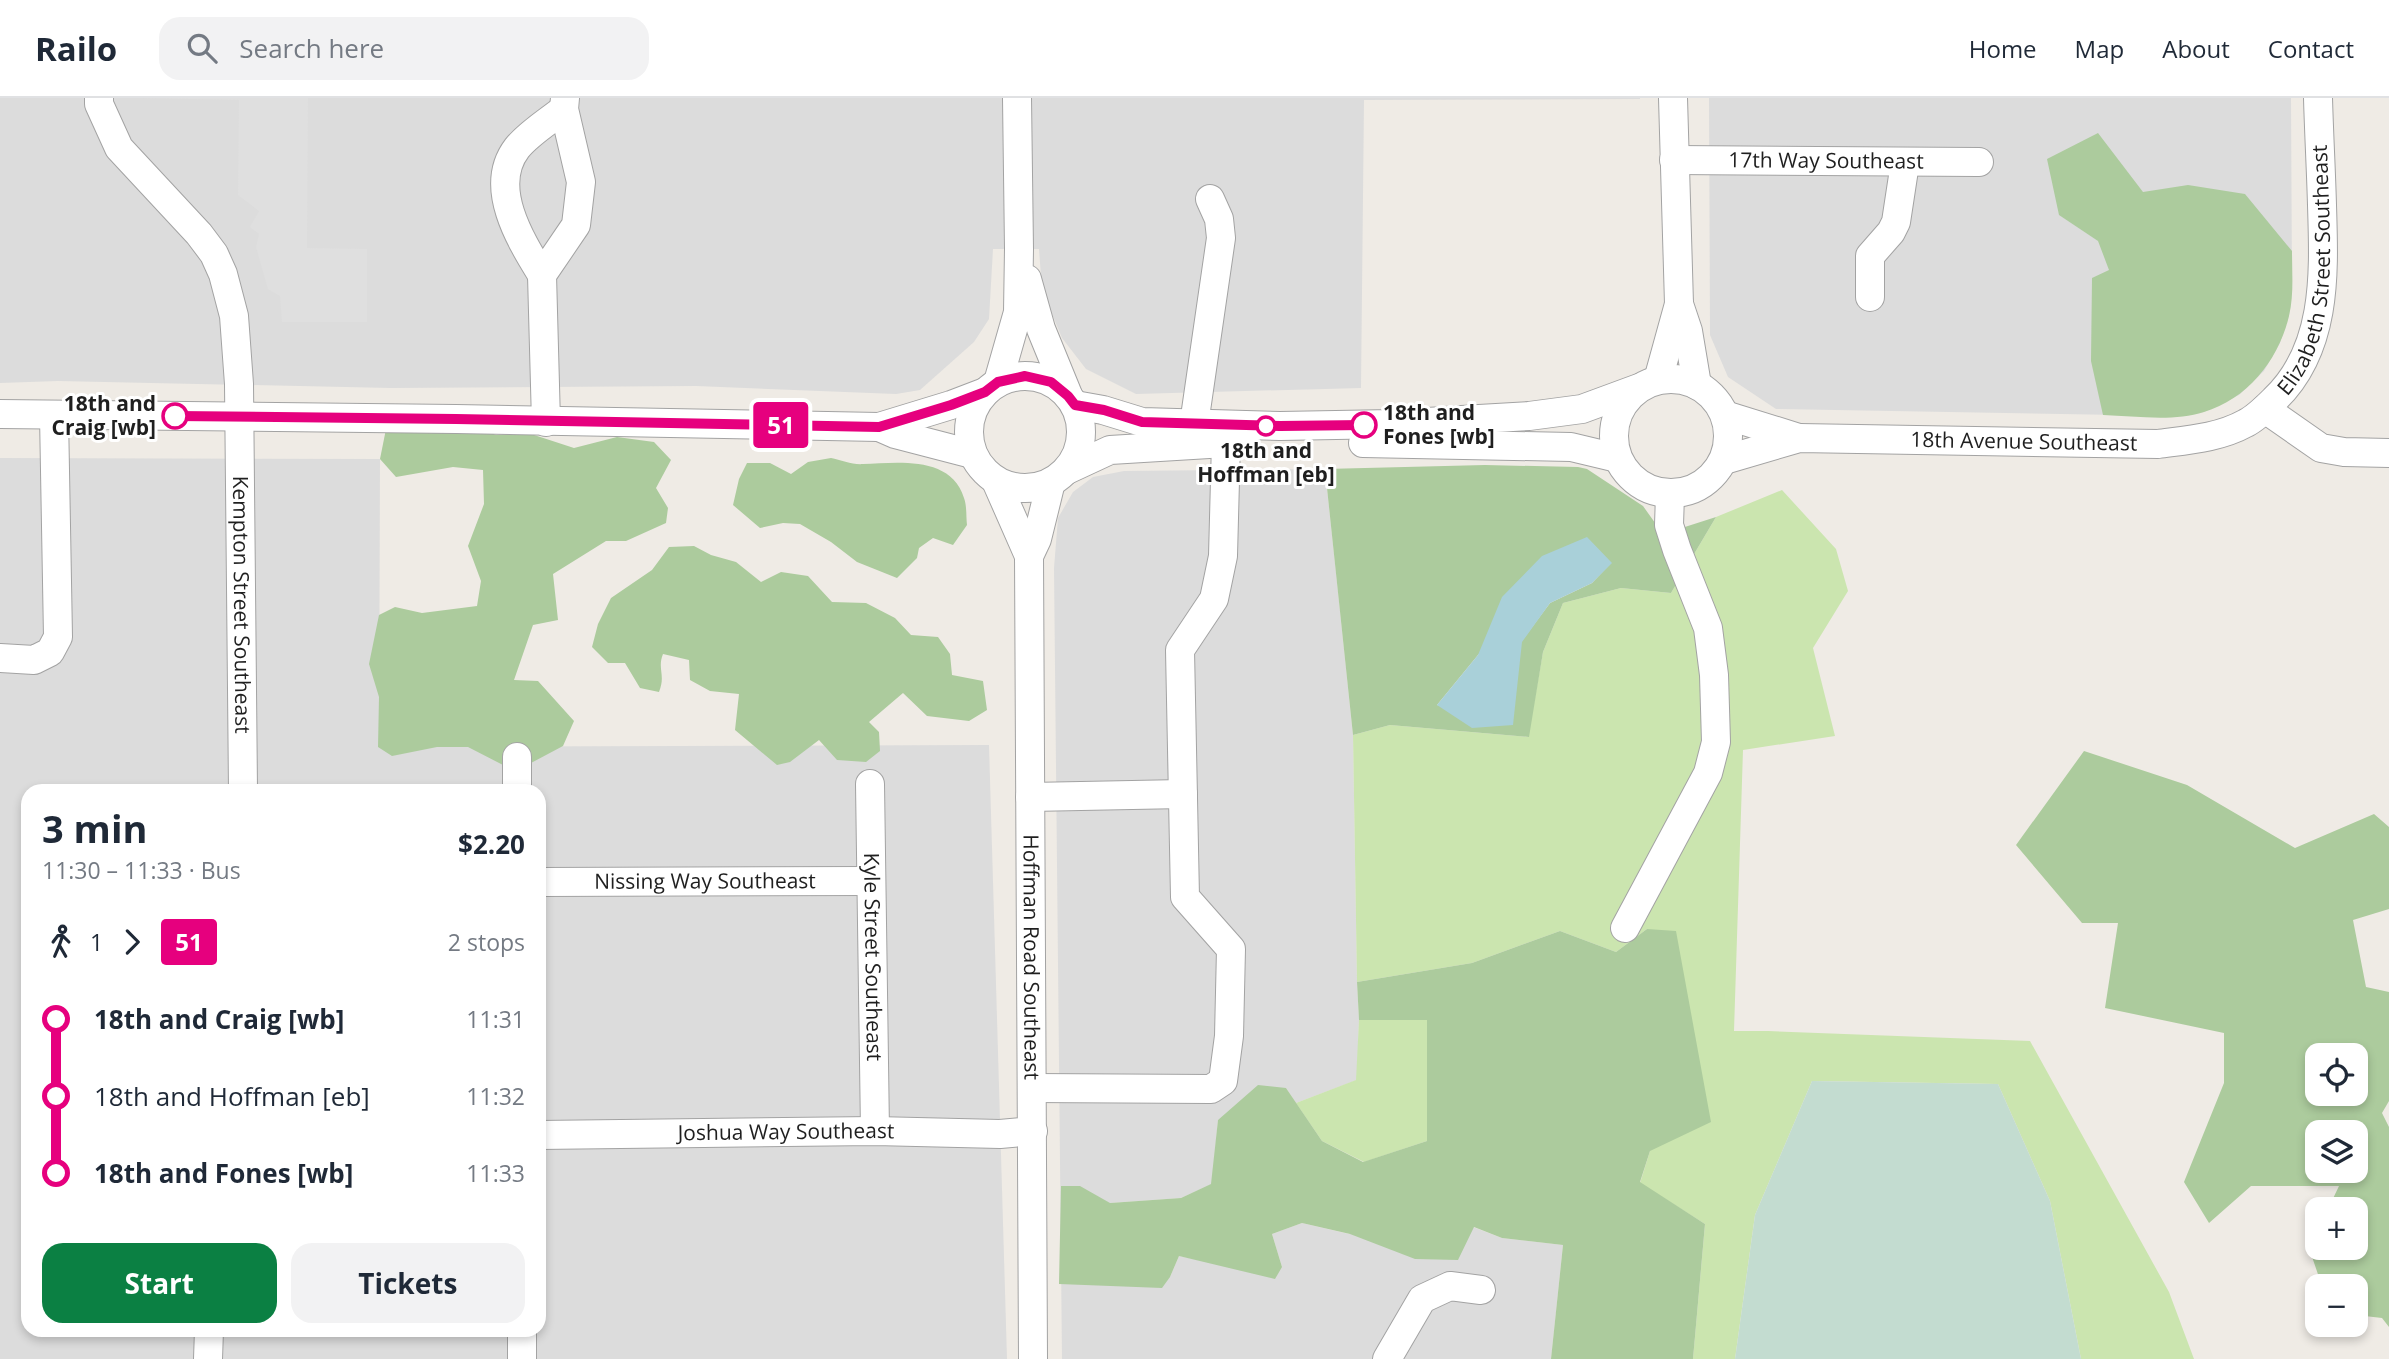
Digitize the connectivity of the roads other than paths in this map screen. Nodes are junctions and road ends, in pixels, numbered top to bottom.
1 (99, 98) edge
2 (1017, 98) edge
3 (1674, 98) edge
4 (2318, 98) edge
5 (565, 104) edge
6 (1674, 160) junction
7 (1979, 162) dead end
8 (1905, 163) junction
9 (1210, 199) dead end
10 (1019, 249) junction
11 (542, 275) junction
12 (1870, 297) dead end
13 (1679, 304) junction
14 (1648, 384) junction
15 (1697, 385) junction
16 (991, 387) junction
17 (1072, 400) junction
18 (0, 414) edge
19 (54, 415) junction
20 (1725, 415) junction
21 (2255, 416) junction
22 (238, 417) junction
23 (546, 422) junction
24 (1194, 424) junction
25 (879, 427) junction
26 (1799, 438) junction
27 (1226, 442) junction
28 (2389, 453) edge
29 (972, 454) junction
30 (1617, 458) junction
31 (1724, 460) junction
32 (1059, 476) junction
33 (996, 481) junction
34 (1670, 495) junction
35 (1029, 556) junction
36 (0, 658) edge
37 (517, 757) dead end
38 (243, 784) edge
39 (517, 784) edge
40 (870, 784) dead end
41 (1183, 794) junction
42 (1030, 797) junction
43 (871, 881) junction
44 (546, 882) edge
45 (1625, 928) dead end
46 (1032, 1088) junction
47 (875, 1131) junction
48 (1033, 1132) junction
49 (546, 1135) edge
50 (1481, 1290) dead end
51 (209, 1337) edge
52 (522, 1337) edge
53 (208, 1359) edge
54 (522, 1359) edge
55 (1033, 1359) edge
56 (1387, 1359) edge

1 - 22 street, Kempton Street Southeast
2 - 10 street
3 - 6 street
4 - 21 street, Elizabeth Street Southeast
5 - 11 street
5 - 11 street
6 - 8 street, 17th Way Southeast
6 - 13 street
7 - 8 street, 17th Way Southeast
8 - 12 street
9 - 24 street
10 - 16 street
10 - 17 street
11 - 23 street
13 - 14 street
13 - 15 street
14 - 15 street
14 - 24 street
14 - 30 street
15 - 20 street
16 - 17 street
16 - 25 street
16 - 29 street
17 - 24 street
17 - 32 street
18 - 19 street
19 - 22 street
19 - 36 street
20 - 26 street, 18th Avenue Southeast
20 - 31 street
21 - 26 street, 18th Avenue Southeast
21 - 28 street
22 - 23 street
22 - 38 street, Kempton Street Southeast
23 - 25 street
25 - 29 street
26 - 31 street, 18th Avenue Southeast
27 - 30 street
27 - 32 street
27 - 41 street
29 - 33 street
30 - 34 street
31 - 34 street
32 - 33 street
32 - 35 street, Hoffman Road Southeast
33 - 35 street, Hoffman Road Southeast
34 - 45 street
35 - 42 street, Hoffman Road Southeast
37 - 39 street
40 - 43 street, Kyle Street Southeast
41 - 42 street
41 - 46 street
42 - 46 street, Hoffman Road Southeast
43 - 44 street, Nissing Way Southeast
43 - 47 street, Kyle Street Southeast
46 - 48 street, Hoffman Road Southeast
47 - 48 street, Joshua Way Southeast
47 - 49 street, Joshua Way Southeast
48 - 55 street, Hoffman Road Southeast
50 - 56 street
51 - 53 street
52 - 54 street

